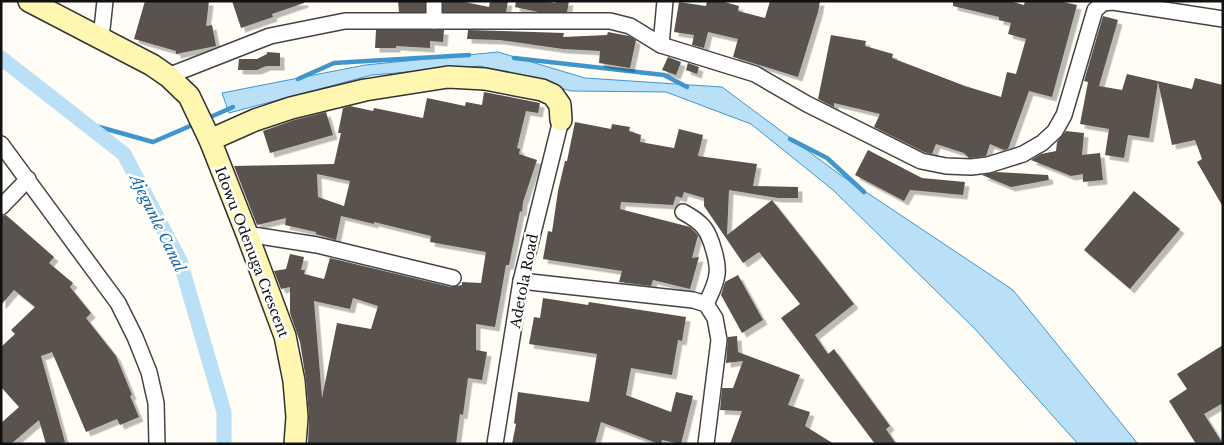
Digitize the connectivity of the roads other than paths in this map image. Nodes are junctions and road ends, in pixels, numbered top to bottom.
1 (29, 1) edge
2 (105, 1) edge
3 (434, 1) edge
4 (665, 1) edge
5 (1223, 19) edge
6 (434, 21) junction
7 (101, 38) junction
8 (661, 45) junction
9 (168, 76) junction
10 (561, 120) joint
11 (206, 132) junction
12 (1, 144) edge
13 (28, 179) junction
14 (1, 207) edge
15 (683, 212) dead end
16 (247, 234) junction
17 (453, 278) dead end
18 (521, 281) junction
19 (706, 304) junction
20 (157, 444) edge
21 (295, 444) edge
22 (496, 444) edge
23 (706, 444) edge

1 - 7 street
2 - 7 street
3 - 6 street
4 - 8 street
5 - 8 street
6 - 8 street
6 - 9 street
7 - 9 street
9 - 11 street, Idowu Odenuga Crescent
10 - 11 street
10 - 18 street, Adetola Road
11 - 16 street, Idowu Odenuga Crescent
12 - 13 street
13 - 14 street
13 - 20 street
15 - 19 street
16 - 17 street
16 - 21 street, Idowu Odenuga Crescent
18 - 19 street
18 - 22 street, Adetola Road
19 - 23 street

